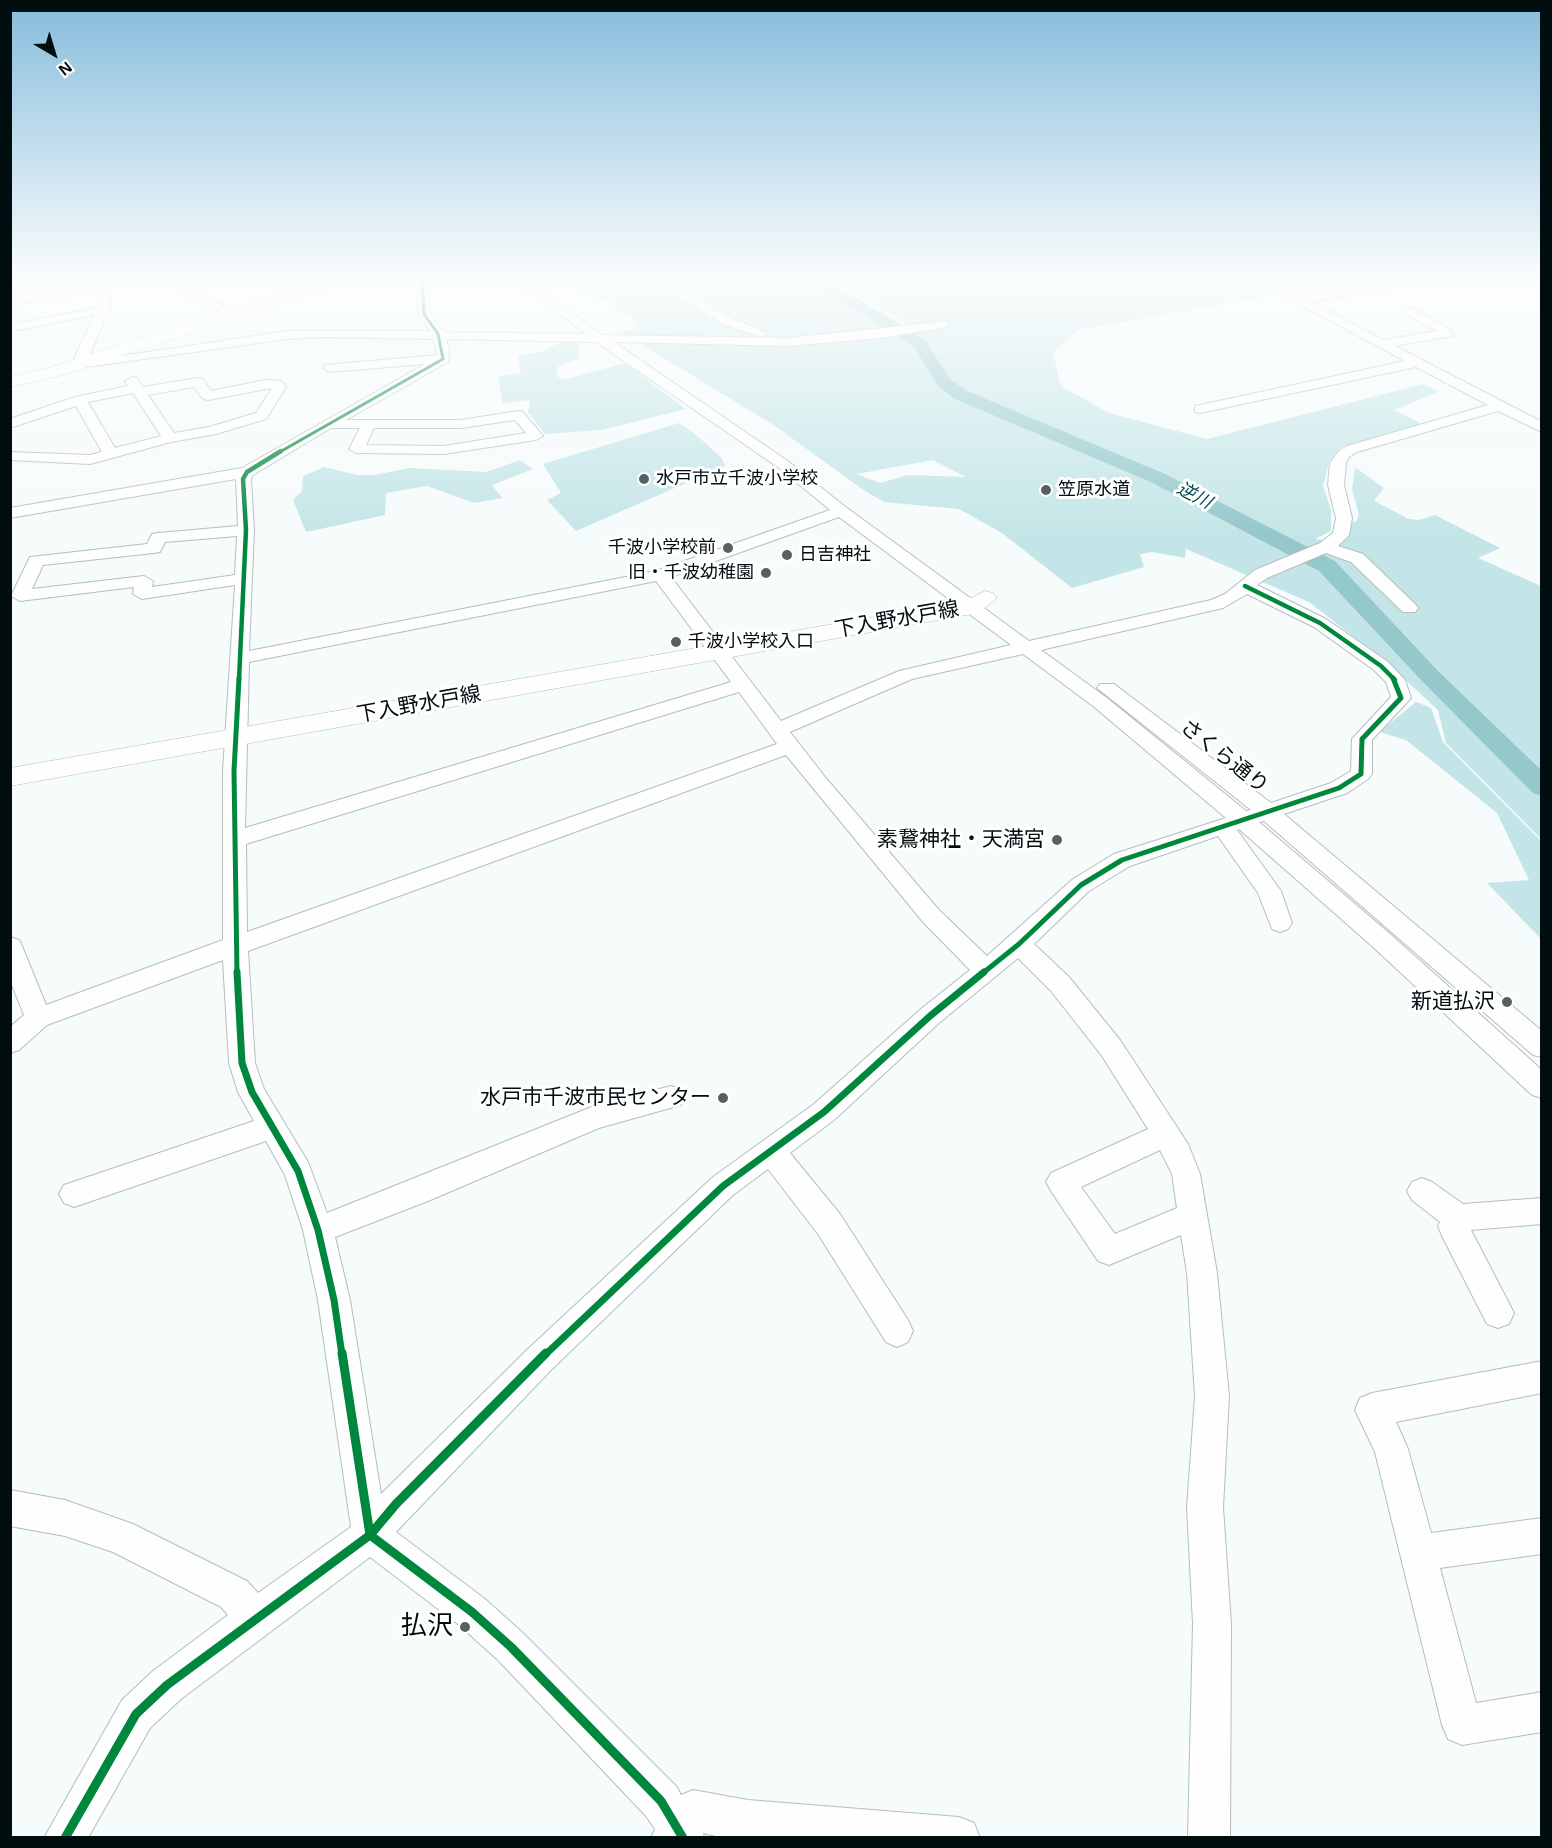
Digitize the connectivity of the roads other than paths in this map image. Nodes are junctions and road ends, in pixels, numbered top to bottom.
1 (79, 363) joint
2 (99, 363) edge
3 (120, 363) edge
4 (389, 363) edge
5 (435, 363) edge
6 (642, 363) edge
7 (646, 363) edge
8 (1415, 363) edge
9 (1416, 363) edge
10 (330, 368) dead end
11 (10, 382) edge
12 (138, 390) junction
13 (80, 400) junction
14 (1499, 406) junction
15 (1200, 409) dead end
16 (330, 423) junction
17 (369, 425) junction
18 (23, 428) edge
19 (1542, 428) edge
20 (170, 438) junction
21 (111, 454) junction
22 (10, 456) edge
23 (41, 457) junction
24 (247, 472) junction
25 (841, 511) junction
26 (10, 513) edge
27 (246, 530) junction
28 (1322, 549) junction
29 (660, 575) junction
30 (242, 579) junction
31 (1245, 586) junction
32 (971, 601) junction
33 (1409, 608) dead end
34 (1036, 644) junction
35 (715, 647) junction
36 (240, 658) junction
37 (742, 686) junction
38 (236, 731) junction
39 (783, 739) junction
40 (10, 766) edge
41 (10, 777) edge
42 (1244, 819) junction
43 (235, 839) junction
44 (1280, 923) dead end
45 (1019, 944) junction
46 (10, 946) edge
47 (235, 946) junction
48 (986, 970) junction
49 (38, 1018) junction
50 (10, 1043) edge
51 (1542, 1047) edge
52 (1542, 1087) edge
53 (671, 1097) dead end
54 (273, 1127) junction
55 (1166, 1134) junction
56 (772, 1152) junction
57 (1422, 1191) dead end
58 (74, 1194) dead end
59 (1192, 1216) junction
60 (1539, 1217) edge
61 (1458, 1218) junction
62 (318, 1230) junction
63 (1498, 1313) dead end
64 (897, 1331) dead end
65 (1542, 1377) edge
66 (10, 1508) edge
67 (370, 1535) junction
68 (1542, 1536) edge
69 (1418, 1553) junction
70 (255, 1618) junction
71 (1542, 1712) edge
72 (679, 1835) edge
73 (65, 1838) edge
74 (959, 1838) edge
75 (1209, 1838) edge

1 - 2 street
1 - 11 main road
3 - 12 street
4 - 10 street
5 - 16 street
6 - 25 street, さくら通り
7 - 32 street, さくら通り
8 - 15 street
9 - 14 street
12 - 13 street
12 - 20 street
12 - 20 street
13 - 18 street
13 - 21 street
14 - 19 street
14 - 28 street
16 - 17 street
16 - 24 street
17 - 17 street
18 - 23 street
20 - 21 street
21 - 23 street
22 - 23 street
24 - 26 street
24 - 27 street
25 - 29 street
25 - 32 street, さくら通り
27 - 30 street
27 - 30 street
28 - 31 street
28 - 33 street
29 - 35 street
29 - 36 street
30 - 36 street
31 - 34 street
31 - 42 street
32 - 34 street, さくら通り
32 - 35 main road, 下入野水戸線
34 - 39 street
34 - 42 street, さくら通り
35 - 37 street
35 - 38 main road, 下入野水戸線
36 - 38 street
37 - 39 street
37 - 43 street
38 - 40 main road, 下入野水戸線
38 - 41 main road, 下入野水戸線
38 - 43 street
39 - 47 street
39 - 48 street
42 - 44 street
42 - 45 street
42 - 51 street, さくら通り
42 - 52 street, さくら通り
43 - 47 street
45 - 48 street
45 - 55 street
46 - 49 street
47 - 49 street
47 - 54 street
48 - 56 street
49 - 50 street
53 - 62 street
54 - 58 street
54 - 62 street
55 - 59 street
55 - 59 street
56 - 64 street
56 - 67 street
57 - 61 street
59 - 75 street
60 - 61 street
61 - 63 street
62 - 67 street
65 - 69 street
66 - 70 street
67 - 70 street
67 - 72 street
68 - 69 street
69 - 71 street
70 - 73 street
72 - 74 street

